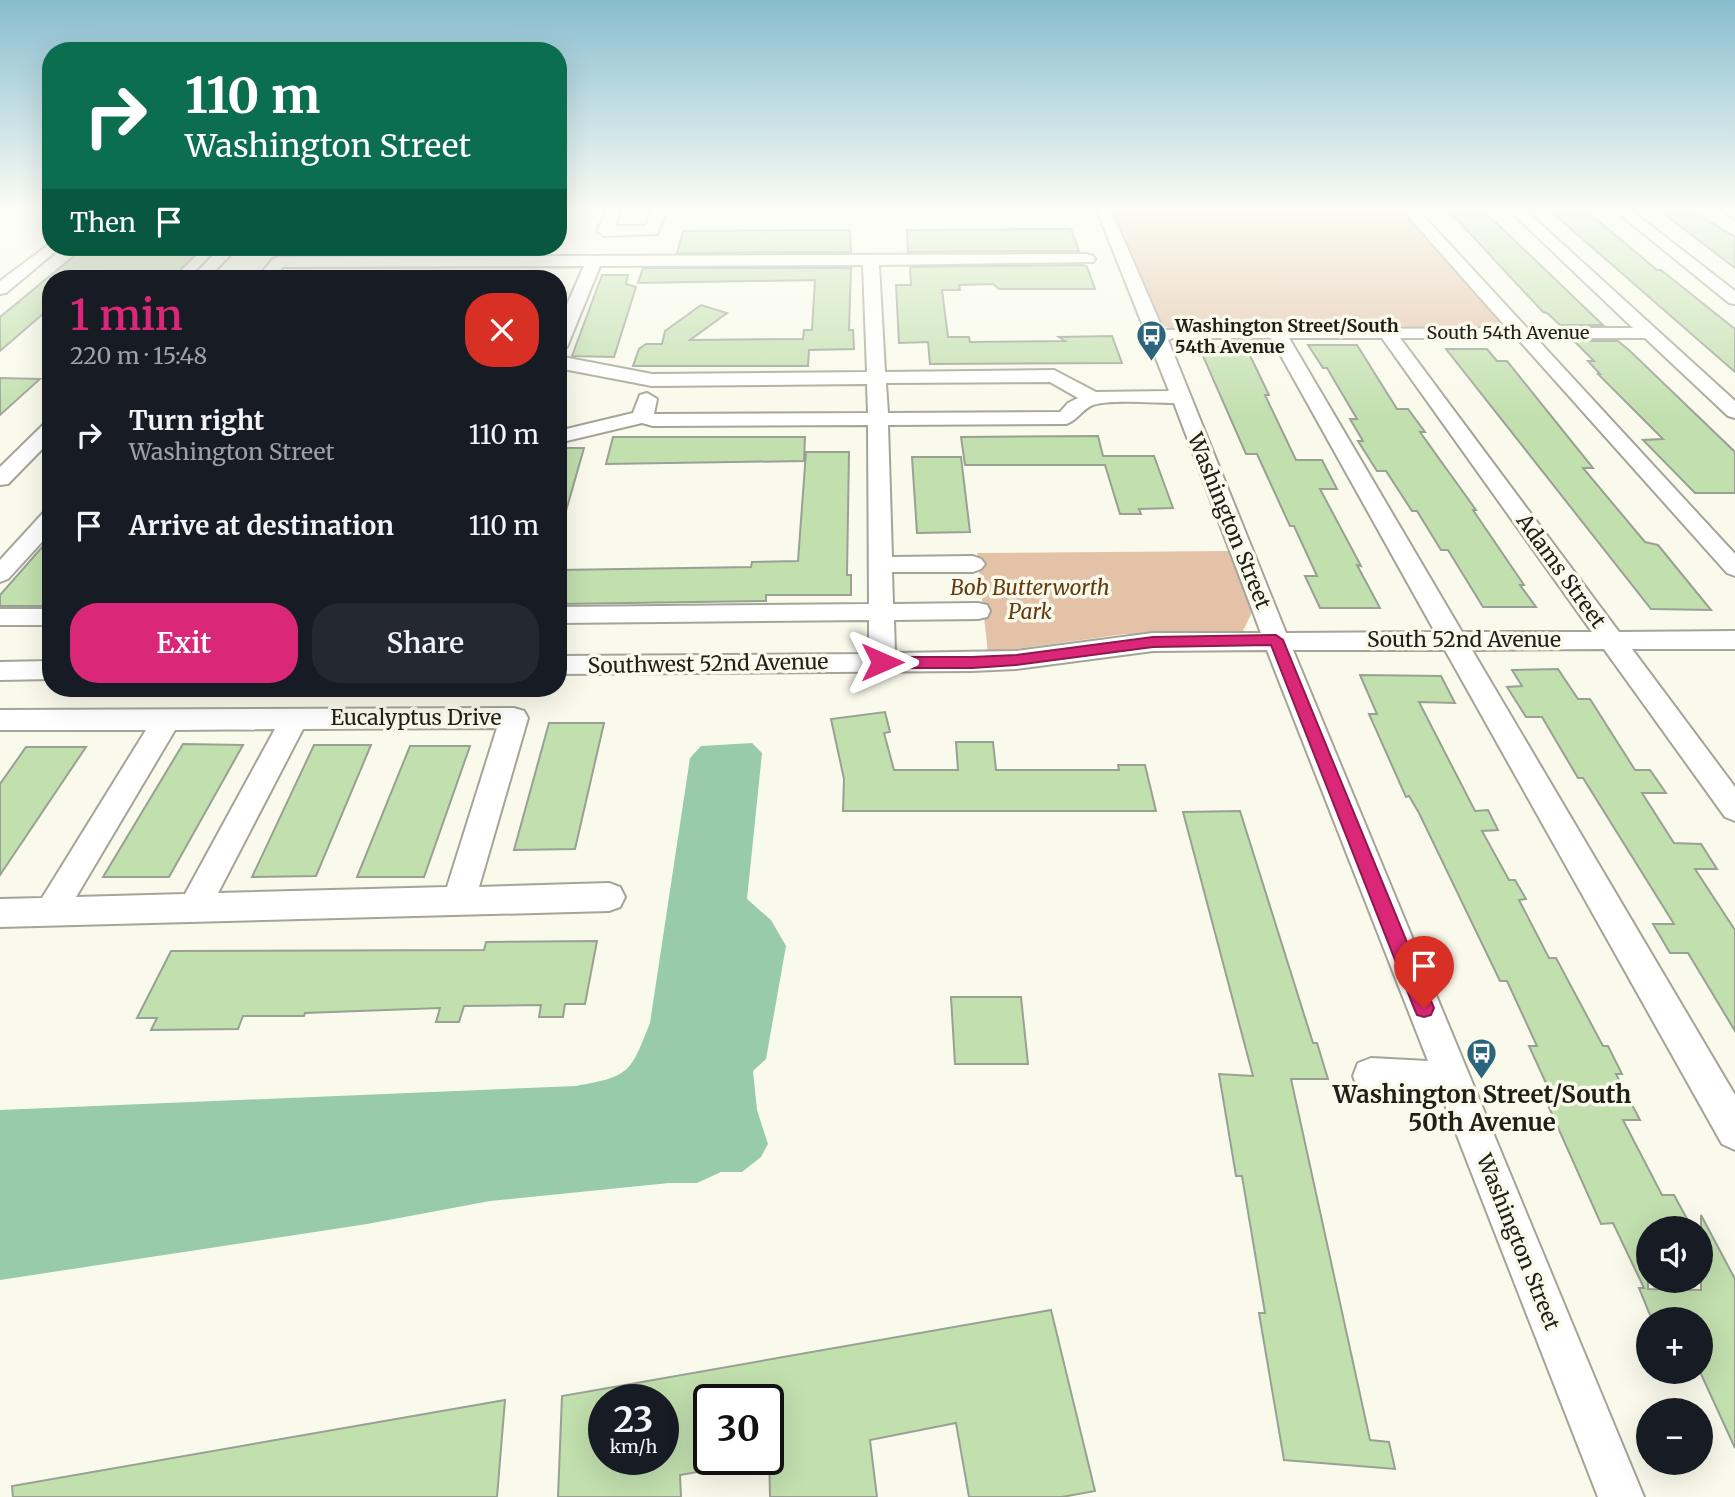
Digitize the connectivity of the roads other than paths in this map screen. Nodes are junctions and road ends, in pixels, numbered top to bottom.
1 (14, 278) edge
2 (587, 278) edge
3 (873, 278) edge
4 (1132, 278) edge
5 (1471, 278) edge
6 (1589, 278) edge
7 (1708, 278) edge
8 (0, 289) edge
9 (1735, 299) edge
10 (567, 325) edge
11 (1277, 333) junction
12 (1387, 333) junction
13 (1521, 333) junction
14 (1649, 333) junction
15 (1158, 338) junction
16 (567, 364) edge
17 (877, 377) junction
18 (652, 380) junction
19 (1179, 397) junction
20 (1092, 398) junction
21 (1735, 412) edge
22 (642, 417) junction
23 (878, 419) junction
24 (567, 434) edge
25 (42, 437) edge
26 (0, 479) edge
27 (42, 528) edge
28 (973, 564) dead end
29 (882, 565) junction
30 (1735, 568) edge
31 (0, 575) edge
32 (978, 611) dead end
33 (883, 612) junction
34 (567, 615) edge
35 (0, 617) edge
36 (42, 617) edge
37 (1276, 640) junction
38 (1453, 640) junction
39 (1735, 640) edge
40 (1612, 641) junction
41 (882, 662) junction
42 (567, 665) edge
43 (42, 670) edge
44 (0, 671) edge
45 (295, 718) junction
46 (167, 719) junction
47 (0, 720) edge
48 (1735, 809) edge
49 (609, 897) dead end
50 (459, 901) junction
51 (194, 909) junction
52 (51, 911) junction
53 (0, 913) edge
54 (1371, 1076) dead end
55 (1453, 1080) junction
56 (1735, 1131) edge
57 (1621, 1497) edge

1 - 8 street
2 - 10 street
3 - 17 street
4 - 15 street, Washington Street
5 - 13 street
6 - 14 street
7 - 9 street
11 - 12 street, South 54th Avenue
11 - 15 street, South 54th Avenue
11 - 38 street
12 - 13 street, South 54th Avenue
12 - 40 street, Adams Street
13 - 14 street, South 54th Avenue
13 - 30 street
14 - 21 street
15 - 19 street, Washington Street
16 - 18 street
17 - 18 street
17 - 20 street
17 - 23 street
18 - 22 street
19 - 20 street
19 - 37 street, Washington Street
20 - 23 street
22 - 23 street
22 - 24 street
23 - 29 street
25 - 26 street
27 - 31 street
28 - 29 street
29 - 33 street
32 - 33 street
33 - 34 street
33 - 41 street
35 - 36 street
37 - 38 street, South 52nd Avenue
37 - 41 street, Southwest 52nd Avenue
37 - 55 street, Washington Street
38 - 40 street, South 52nd Avenue
38 - 56 street
39 - 40 street, South 52nd Avenue
40 - 48 street, Adams Street
41 - 42 street, Southwest 52nd Avenue
43 - 44 street
45 - 46 street, Eucalyptus Drive
45 - 50 street, Eucalyptus Drive
45 - 51 street
46 - 47 street, Eucalyptus Drive
46 - 52 street
49 - 50 street
50 - 51 street
51 - 52 street
52 - 53 street
54 - 55 street
55 - 57 street, Washington Street

